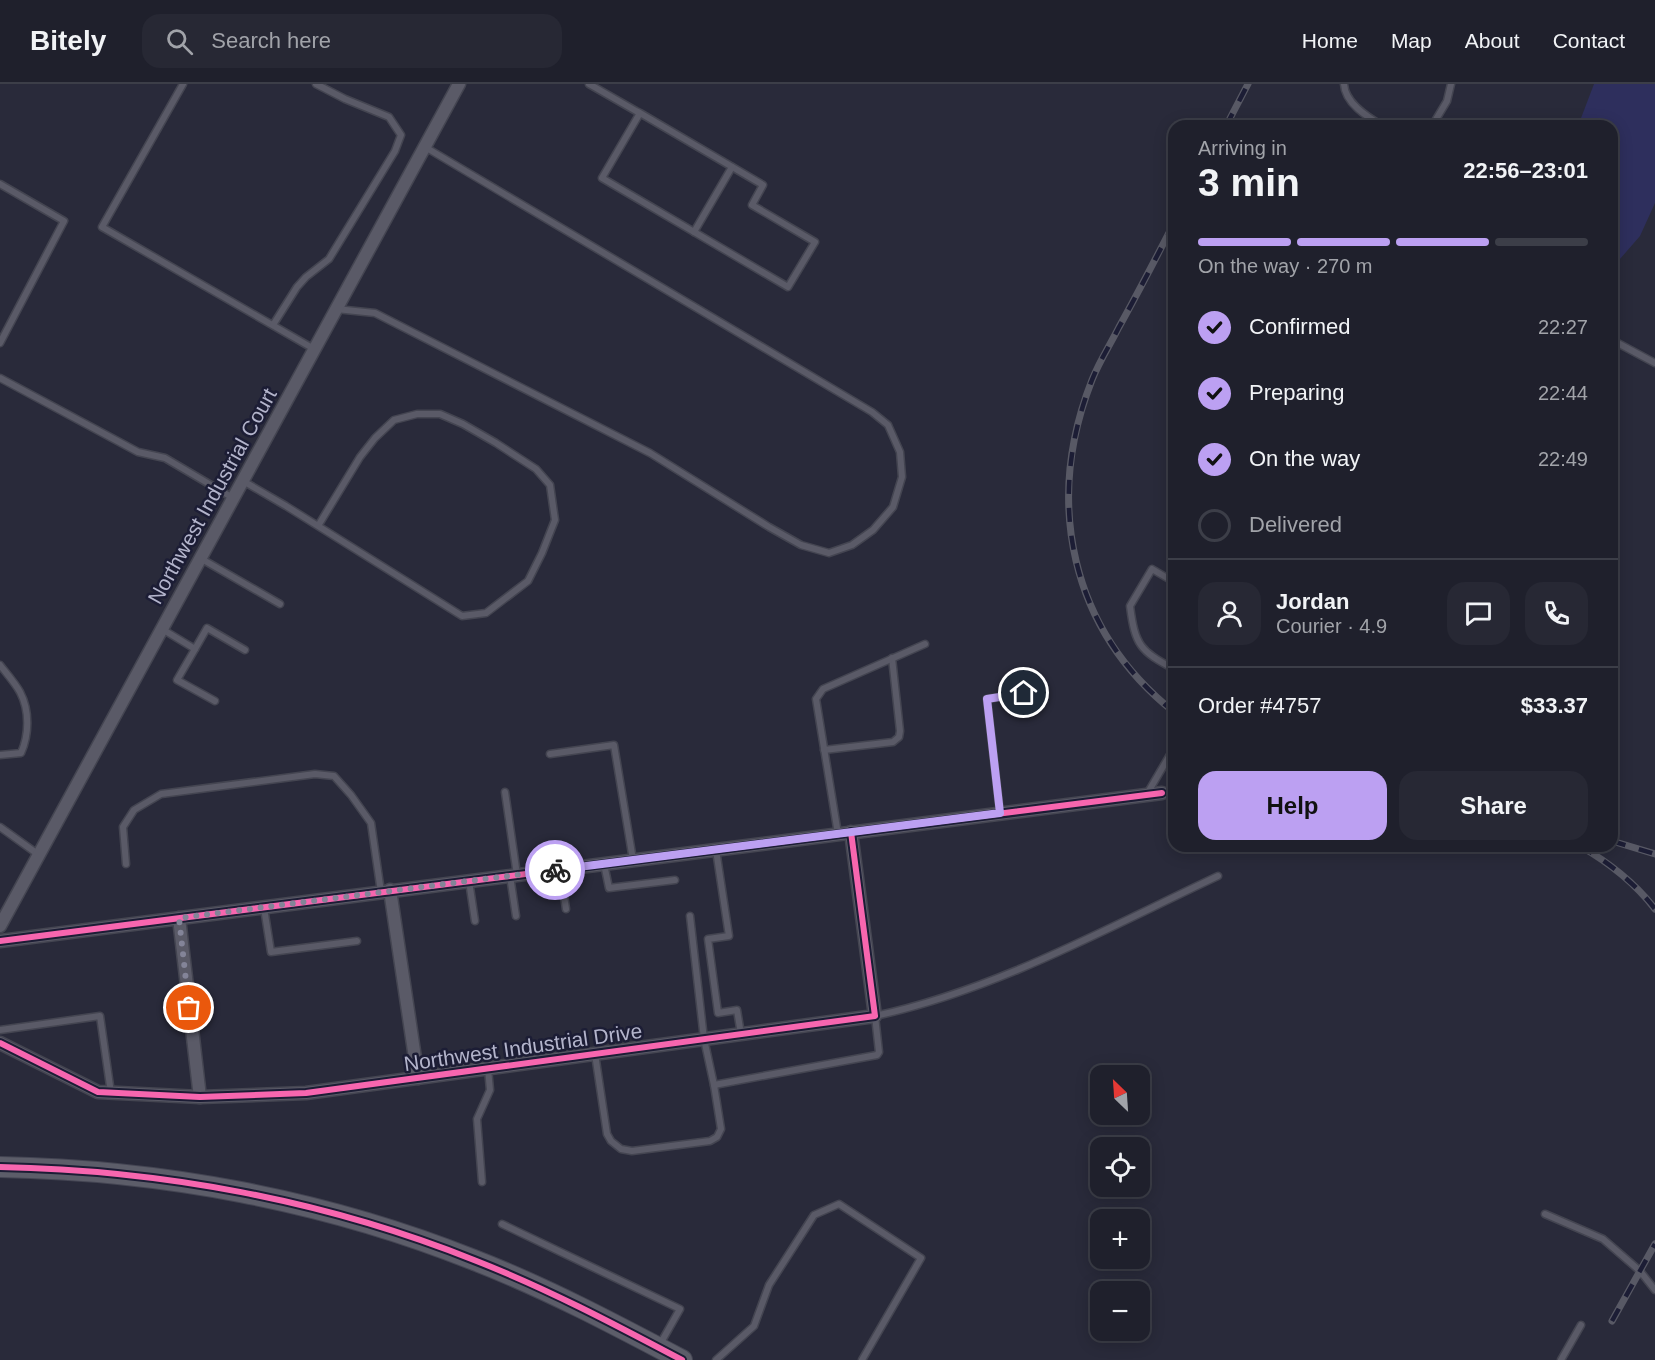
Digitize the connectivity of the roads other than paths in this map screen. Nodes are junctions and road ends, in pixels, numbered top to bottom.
1 (183, 84) edge
2 (316, 84) edge
3 (459, 84) edge
4 (589, 84) edge
5 (1344, 84) edge
6 (1451, 84) edge
7 (640, 113) junction
8 (1374, 120) edge
9 (1436, 120) edge
10 (424, 147) junction
11 (732, 167) junction
12 (0, 184) edge
13 (694, 232) junction
14 (336, 309) junction
15 (273, 325) junction
16 (0, 343) edge
17 (1618, 343) edge
18 (315, 349) junction
19 (1655, 363) edge
20 (0, 378) edge
21 (243, 481) junction
22 (233, 498) junction
23 (318, 526) junction
24 (200, 558) junction
25 (1168, 578) edge
26 (280, 604) dead end
27 (162, 629) junction
28 (925, 644) dead end
29 (195, 649) junction
30 (245, 650) dead end
31 (892, 658) junction
32 (0, 665) edge
33 (1168, 666) edge
34 (1024, 693) dead end
35 (215, 702) dead end
36 (824, 750) junction
37 (550, 754) dead end
38 (0, 755) edge
39 (1168, 758) edge
40 (505, 792) dead end
41 (1162, 793) dead end
42 (1147, 795) junction
43 (1000, 813) junction
44 (0, 827) edge
45 (851, 832) junction
46 (838, 834) junction
47 (716, 849) junction
48 (39, 855) junction
49 (633, 860) junction
50 (604, 863) junction
51 (126, 864) dead end
52 (560, 869) junction
53 (513, 875) junction
54 (1218, 876) dead end
55 (469, 880) junction
56 (675, 880) dead end
57 (386, 891) junction
58 (264, 907) junction
59 (566, 909) dead end
60 (516, 916) dead end
61 (690, 916) dead end
62 (179, 918) junction
63 (474, 921) dead end
64 (0, 926) edge
65 (0, 941) edge
66 (357, 941) dead end
67 (875, 1016) junction
68 (0, 1030) edge
69 (741, 1034) junction
70 (704, 1039) junction
71 (0, 1043) edge
72 (594, 1054) junction
73 (488, 1068) junction
74 (418, 1078) junction
75 (714, 1085) junction
76 (111, 1093) junction
77 (200, 1097) junction
78 (0, 1167) edge
79 (482, 1182) dead end
80 (1545, 1214) dead end
81 (502, 1224) dead end
82 (1655, 1290) edge
83 (1581, 1325) dead end
84 (658, 1347) junction
85 (682, 1360) edge
86 (716, 1360) edge
87 (862, 1360) edge
88 (1561, 1360) edge

1 - 15 lane
2 - 15 lane
3 - 10 street, Northwest Industrial Court
4 - 7 lane
5 - 8 lane
6 - 9 lane
7 - 11 lane
7 - 13 lane
10 - 14 street, Northwest Industrial Court
10 - 14 lane
11 - 13 lane
11 - 13 lane
12 - 16 lane
14 - 18 street, Northwest Industrial Court
15 - 18 lane
17 - 19 lane
18 - 21 street, Northwest Industrial Court
20 - 22 lane
21 - 22 street, Northwest Industrial Court
21 - 23 lane
22 - 24 street, Northwest Industrial Court
23 - 23 lane
24 - 26 lane
24 - 27 street, Northwest Industrial Court
25 - 33 lane
27 - 29 lane
27 - 48 street, Northwest Industrial Court
28 - 31 lane
29 - 30 lane
29 - 35 lane
31 - 36 lane
31 - 36 lane
32 - 38 lane
34 - 43 lane
36 - 46 lane
37 - 49 lane
39 - 42 lane
40 - 53 lane
41 - 42 street
42 - 43 street
43 - 45 street
44 - 48 lane
45 - 46 street
45 - 67 street
46 - 47 street
47 - 49 street
47 - 69 lane
48 - 64 street, Northwest Industrial Court
49 - 50 street
50 - 52 street
50 - 56 lane
51 - 57 lane
52 - 53 street
52 - 59 lane
53 - 55 street
53 - 60 lane
54 - 67 lane
55 - 57 street
55 - 63 lane
57 - 58 street
57 - 74 street, Northwest Industrial Drive
58 - 62 street
58 - 66 lane
61 - 70 lane
62 - 65 street
62 - 77 street
67 - 69 street, Northwest Industrial Drive
67 - 75 lane
68 - 76 lane
69 - 70 street, Northwest Industrial Drive
70 - 72 street, Northwest Industrial Drive
70 - 75 lane
71 - 76 street, Northwest Industrial Drive
72 - 73 street, Northwest Industrial Drive
72 - 75 lane
73 - 74 street, Northwest Industrial Drive
73 - 79 lane
74 - 77 street, Northwest Industrial Drive
76 - 77 street, Northwest Industrial Drive
78 - 84 main road
80 - 82 lane
81 - 84 lane
83 - 88 lane
84 - 85 main road
86 - 87 lane

